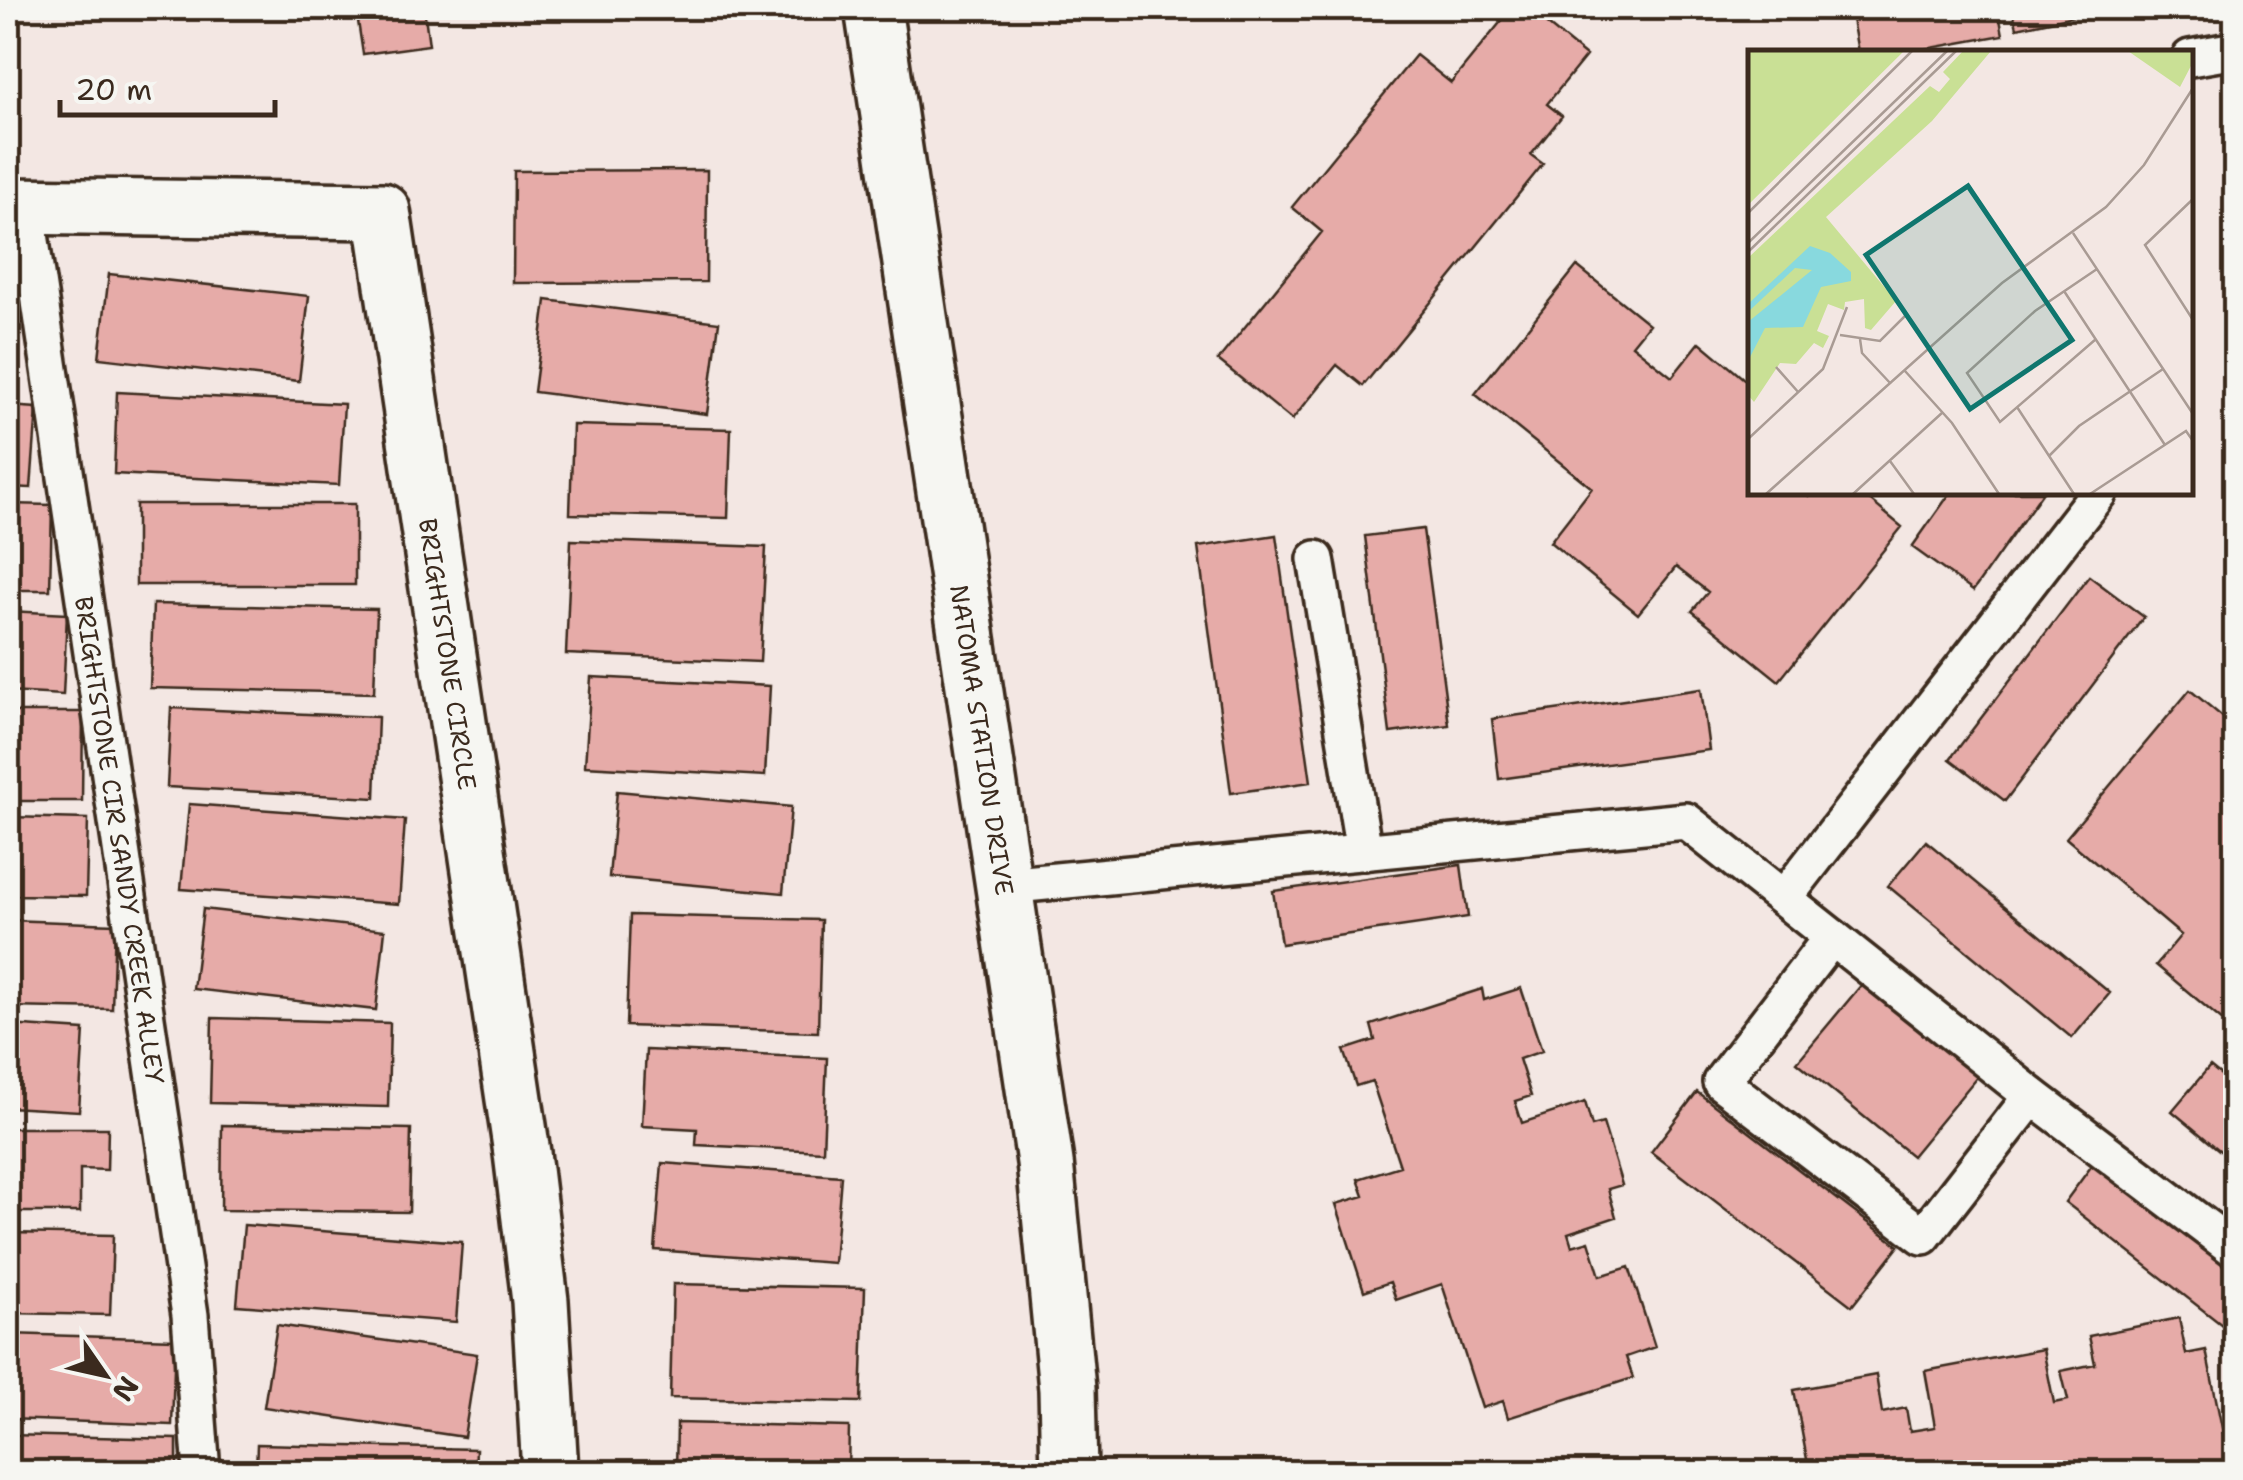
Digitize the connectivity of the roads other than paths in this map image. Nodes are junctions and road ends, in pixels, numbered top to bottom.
1 (874, 8) edge
2 (2236, 50) edge
3 (2193, 57) edge
4 (17, 207) edge
5 (2097, 495) edge
6 (1316, 559) dead end
7 (1364, 852) junction
8 (1004, 886) junction
9 (1784, 898) junction
10 (1832, 938) junction
11 (2032, 1096) junction
12 (2236, 1250) edge
13 (202, 1472) edge
14 (550, 1472) edge
15 (1069, 1472) edge

1 - 8 street, NATOMA STATION DRIVE
2 - 3 lane
4 - 13 lane, BRIGHTSTONE CIR SANDY CREEK ALLEY
4 - 14 street, BRIGHTSTONE CIRCLE
5 - 9 lane
6 - 7 lane
7 - 8 lane
7 - 9 lane
8 - 15 street, NATOMA STATION DRIVE
9 - 10 lane
10 - 11 lane
10 - 11 lane
11 - 12 lane

